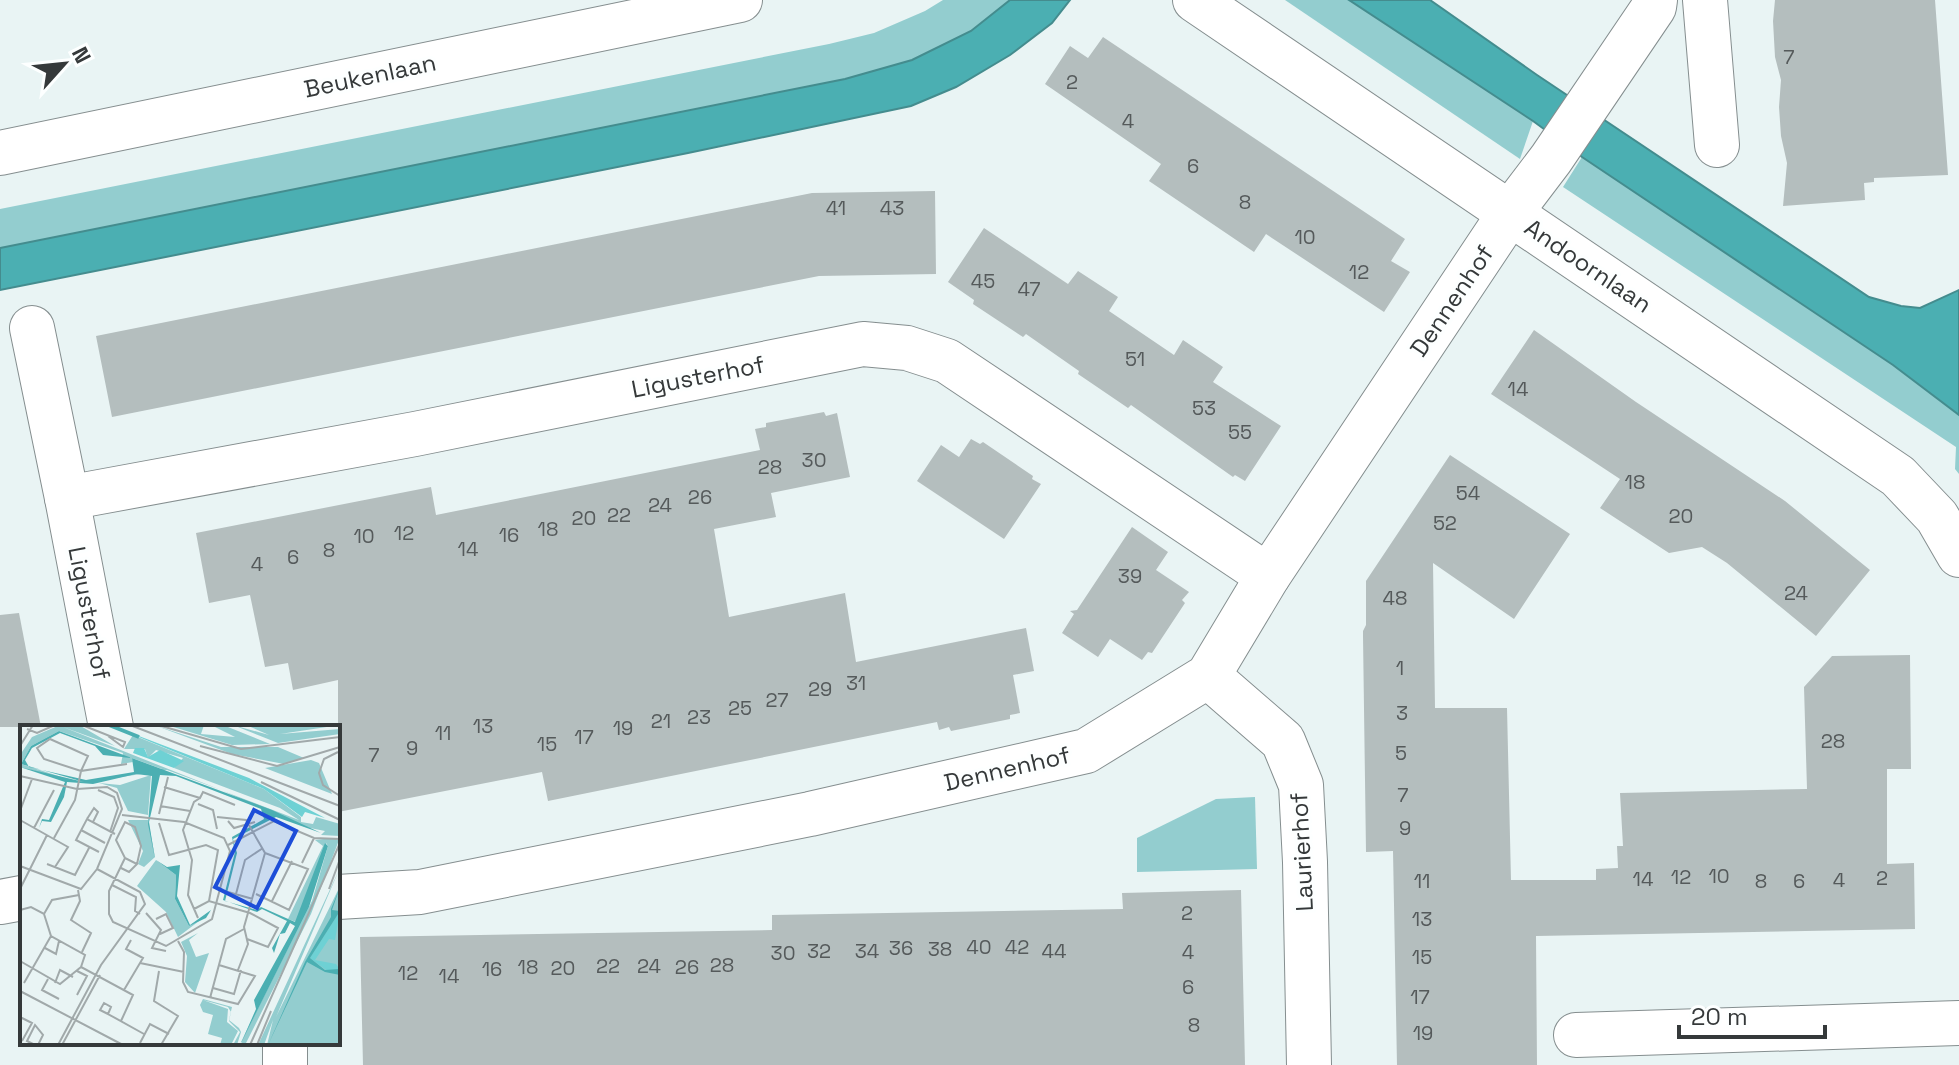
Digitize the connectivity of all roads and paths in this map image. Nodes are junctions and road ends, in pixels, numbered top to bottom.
1 (740, 0) edge
2 (1195, 0) edge
3 (1655, 0) edge
4 (1705, 0) edge
5 (1717, 145) dead end
6 (0, 153) edge
7 (1510, 213) junction
8 (32, 328) dead end
9 (67, 498) junction
10 (1959, 555) edge
11 (1268, 576) junction
12 (1208, 676) junction
13 (111, 725) edge
14 (340, 897) edge
15 (20, 898) edge
16 (0, 902) edge
17 (1959, 1023) edge
18 (1576, 1035) dead end
19 (1309, 1065) edge

1 - 6 street, Beukenlaan
2 - 7 street, Andoornlaan
3 - 7 street, Dennenhof
4 - 5 street
7 - 10 street, Andoornlaan
7 - 11 street, Dennenhof
8 - 9 street, Ligusterhof
9 - 11 street, Ligusterhof
9 - 13 street, Ligusterhof
11 - 12 street, Dennenhof
12 - 14 street, Dennenhof
12 - 19 street, Laurierhof
15 - 16 street
17 - 18 street

